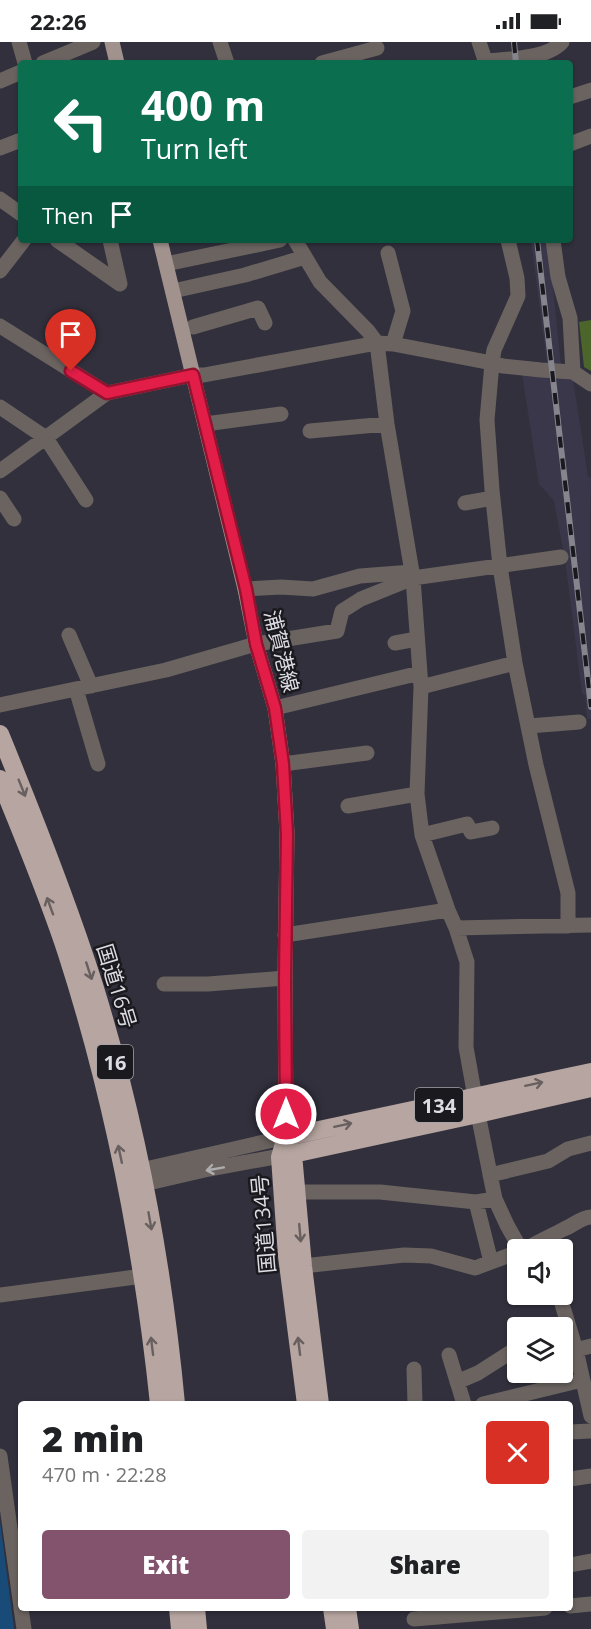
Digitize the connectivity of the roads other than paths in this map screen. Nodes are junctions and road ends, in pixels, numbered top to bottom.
1 (19, 42) edge
2 (93, 42) edge
3 (112, 42) edge
4 (220, 42) edge
5 (479, 42) edge
6 (562, 42) edge
7 (377, 48) dead end
8 (24, 60) edge
9 (50, 60) edge
10 (116, 60) edge
11 (226, 60) edge
12 (333, 60) edge
13 (485, 60) edge
14 (501, 60) edge
15 (18, 73) edge
16 (0, 81) edge
17 (591, 90) edge
18 (573, 96) edge
19 (591, 136) edge
20 (18, 141) edge
21 (573, 143) edge
22 (0, 148) edge
23 (0, 199) edge
24 (18, 211) edge
25 (22, 243) edge
26 (61, 243) edge
27 (111, 243) edge
28 (161, 243) edge
29 (266, 243) edge
30 (297, 243) edge
31 (509, 243) edge
32 (553, 243) edge
33 (388, 253) dead end
34 (304, 257) junction
35 (166, 264) junction
36 (0, 271) edge
37 (173, 291) junction
38 (265, 323) dead end
39 (0, 326) edge
40 (193, 327) dead end
41 (385, 344) junction
42 (492, 363) junction
43 (573, 372) junction
44 (193, 375) junction
45 (591, 384) edge
46 (107, 393) junction
47 (0, 407) edge
48 (281, 414) dead end
49 (205, 424) junction
50 (387, 424) junction
51 (310, 431) dead end
52 (46, 438) junction
53 (0, 471) edge
54 (0, 498) edge
55 (493, 498) junction
56 (86, 500) dead end
57 (465, 503) dead end
58 (14, 519) dead end
59 (561, 556) dead end
60 (500, 566) junction
61 (412, 575) junction
62 (246, 589) junction
63 (69, 635) dead end
64 (417, 639) junction
65 (395, 643) dead end
66 (256, 644) junction
67 (515, 663) junction
68 (421, 680) junction
69 (83, 688) junction
70 (0, 705) edge
71 (275, 708) junction
72 (579, 722) dead end
73 (529, 726) junction
74 (0, 734) edge
75 (366, 753) dead end
76 (98, 764) dead end
77 (283, 764) junction
78 (0, 779) edge
79 (417, 794) junction
80 (348, 806) dead end
81 (492, 828) dead end
82 (422, 835) junction
83 (448, 910) junction
84 (591, 925) edge
85 (568, 926) junction
86 (456, 928) junction
87 (285, 934) junction
88 (285, 978) junction
89 (164, 984) dead end
90 (591, 1072) edge
91 (591, 1088) edge
92 (477, 1106) junction
93 (286, 1137) junction
94 (591, 1143) edge
95 (287, 1155) junction
96 (490, 1174) junction
97 (137, 1178) junction
98 (296, 1192) junction
99 (495, 1199) junction
100 (476, 1202) junction
101 (591, 1217) edge
102 (516, 1239) edge
103 (542, 1239) edge
104 (507, 1256) edge
105 (490, 1262) junction
106 (303, 1266) junction
107 (142, 1276) junction
108 (0, 1295) edge
109 (564, 1305) edge
110 (583, 1348) edge
111 (507, 1354) edge
112 (449, 1355) dead end
113 (414, 1369) dead end
114 (582, 1380) junction
115 (457, 1382) junction
116 (159, 1401) edge
117 (176, 1401) edge
118 (306, 1401) edge
119 (320, 1401) edge
120 (415, 1401) edge
121 (463, 1401) edge
122 (495, 1401) edge
123 (591, 1416) edge
124 (591, 1431) edge
125 (573, 1432) edge
126 (0, 1456) edge
127 (591, 1476) edge
128 (573, 1479) edge
129 (591, 1561) edge
130 (573, 1564) edge
131 (18, 1585) edge
132 (591, 1604) edge
133 (573, 1606) edge
134 (22, 1611) edge
135 (178, 1611) edge
136 (196, 1611) edge
137 (332, 1611) edge
138 (348, 1611) edge
139 (509, 1611) edge
140 (414, 1619) edge
141 (24, 1629) edge
142 (180, 1629) edge
143 (198, 1629) edge
144 (335, 1629) edge
145 (350, 1629) edge

1 - 8 street
2 - 9 street
3 - 10 main road
4 - 11 street
5 - 13 street
6 - 14 street
7 - 12 street
15 - 16 street
17 - 18 street
19 - 21 street
20 - 22 street
23 - 24 street
25 - 36 street
26 - 27 street
28 - 35 main road, 浦賀港線
29 - 35 street
30 - 34 street
31 - 42 street
32 - 43 street
33 - 41 street
34 - 37 street
34 - 41 street
35 - 37 main road, 浦賀港線
37 - 44 main road, 浦賀港線
38 - 40 street
39 - 46 street
41 - 42 street
41 - 44 street
41 - 50 street
42 - 43 street
42 - 55 street
43 - 45 street
44 - 46 street
44 - 49 main road, 浦賀港線
46 - 52 street
47 - 52 street
48 - 49 street
49 - 62 main road, 浦賀港線
50 - 51 street
50 - 61 street
52 - 53 street
52 - 56 street
54 - 58 street
55 - 57 street
55 - 60 street
59 - 60 street
60 - 61 street
60 - 67 street
61 - 62 street
61 - 64 street
61 - 66 street
62 - 66 main road, 浦賀港線
63 - 69 street
64 - 65 street
64 - 68 street
66 - 69 street
66 - 71 main road, 浦賀港線
67 - 68 street
67 - 73 street
68 - 71 street
68 - 79 street
69 - 70 street
69 - 76 street
71 - 77 main road, 浦賀港線
72 - 73 street
73 - 85 street
74 -> 97 highway, 国道16号 / 16
75 - 77 street
77 - 87 main road, 浦賀港線
97 -> 78 highway, 国道16号 / 16
79 - 80 street
79 - 82 street
81 - 82 street
82 - 83 street
83 - 86 street
83 - 87 street
84 - 85 street
85 - 86 street
86 - 92 street
87 - 88 main road, 浦賀港線
88 - 89 street
88 - 93 main road, 浦賀港線
92 -> 90 highway, 国道134号 / 134
91 - 92 highway, 国道134号 / 134
93 -> 92 highway, 国道134号 / 134
92 - 95 highway, 国道134号 / 134
92 - 96 street
93 - 95 highway, 国道134号
93 - 97 street
94 - 96 street
95 -> 97 street
95 - 98 highway, 国道134号
118 -> 95 highway, 国道134号
96 - 99 street
97 - 107 highway, 国道16号 / 16
97 -> 117 highway, 国道16号 / 16
98 - 100 street
98 -> 106 highway, 国道134号
99 - 100 street
99 - 102 street
100 - 105 street
101 - 103 street
104 - 105 street
105 - 106 street
106 - 119 highway, 国道134号
107 - 108 street
116 -> 107 highway, 国道16号 / 16
109 - 110 street
110 - 114 street
111 - 115 street
112 - 115 street
113 - 120 street
114 - 122 street
114 - 123 street
115 - 121 street
124 - 125 street
126 - 131 street
127 - 128 street
129 - 130 street
132 - 133 street
134 - 141 street
135 - 142 highway
136 - 143 highway
137 - 144 highway
138 - 145 highway
139 - 140 street

